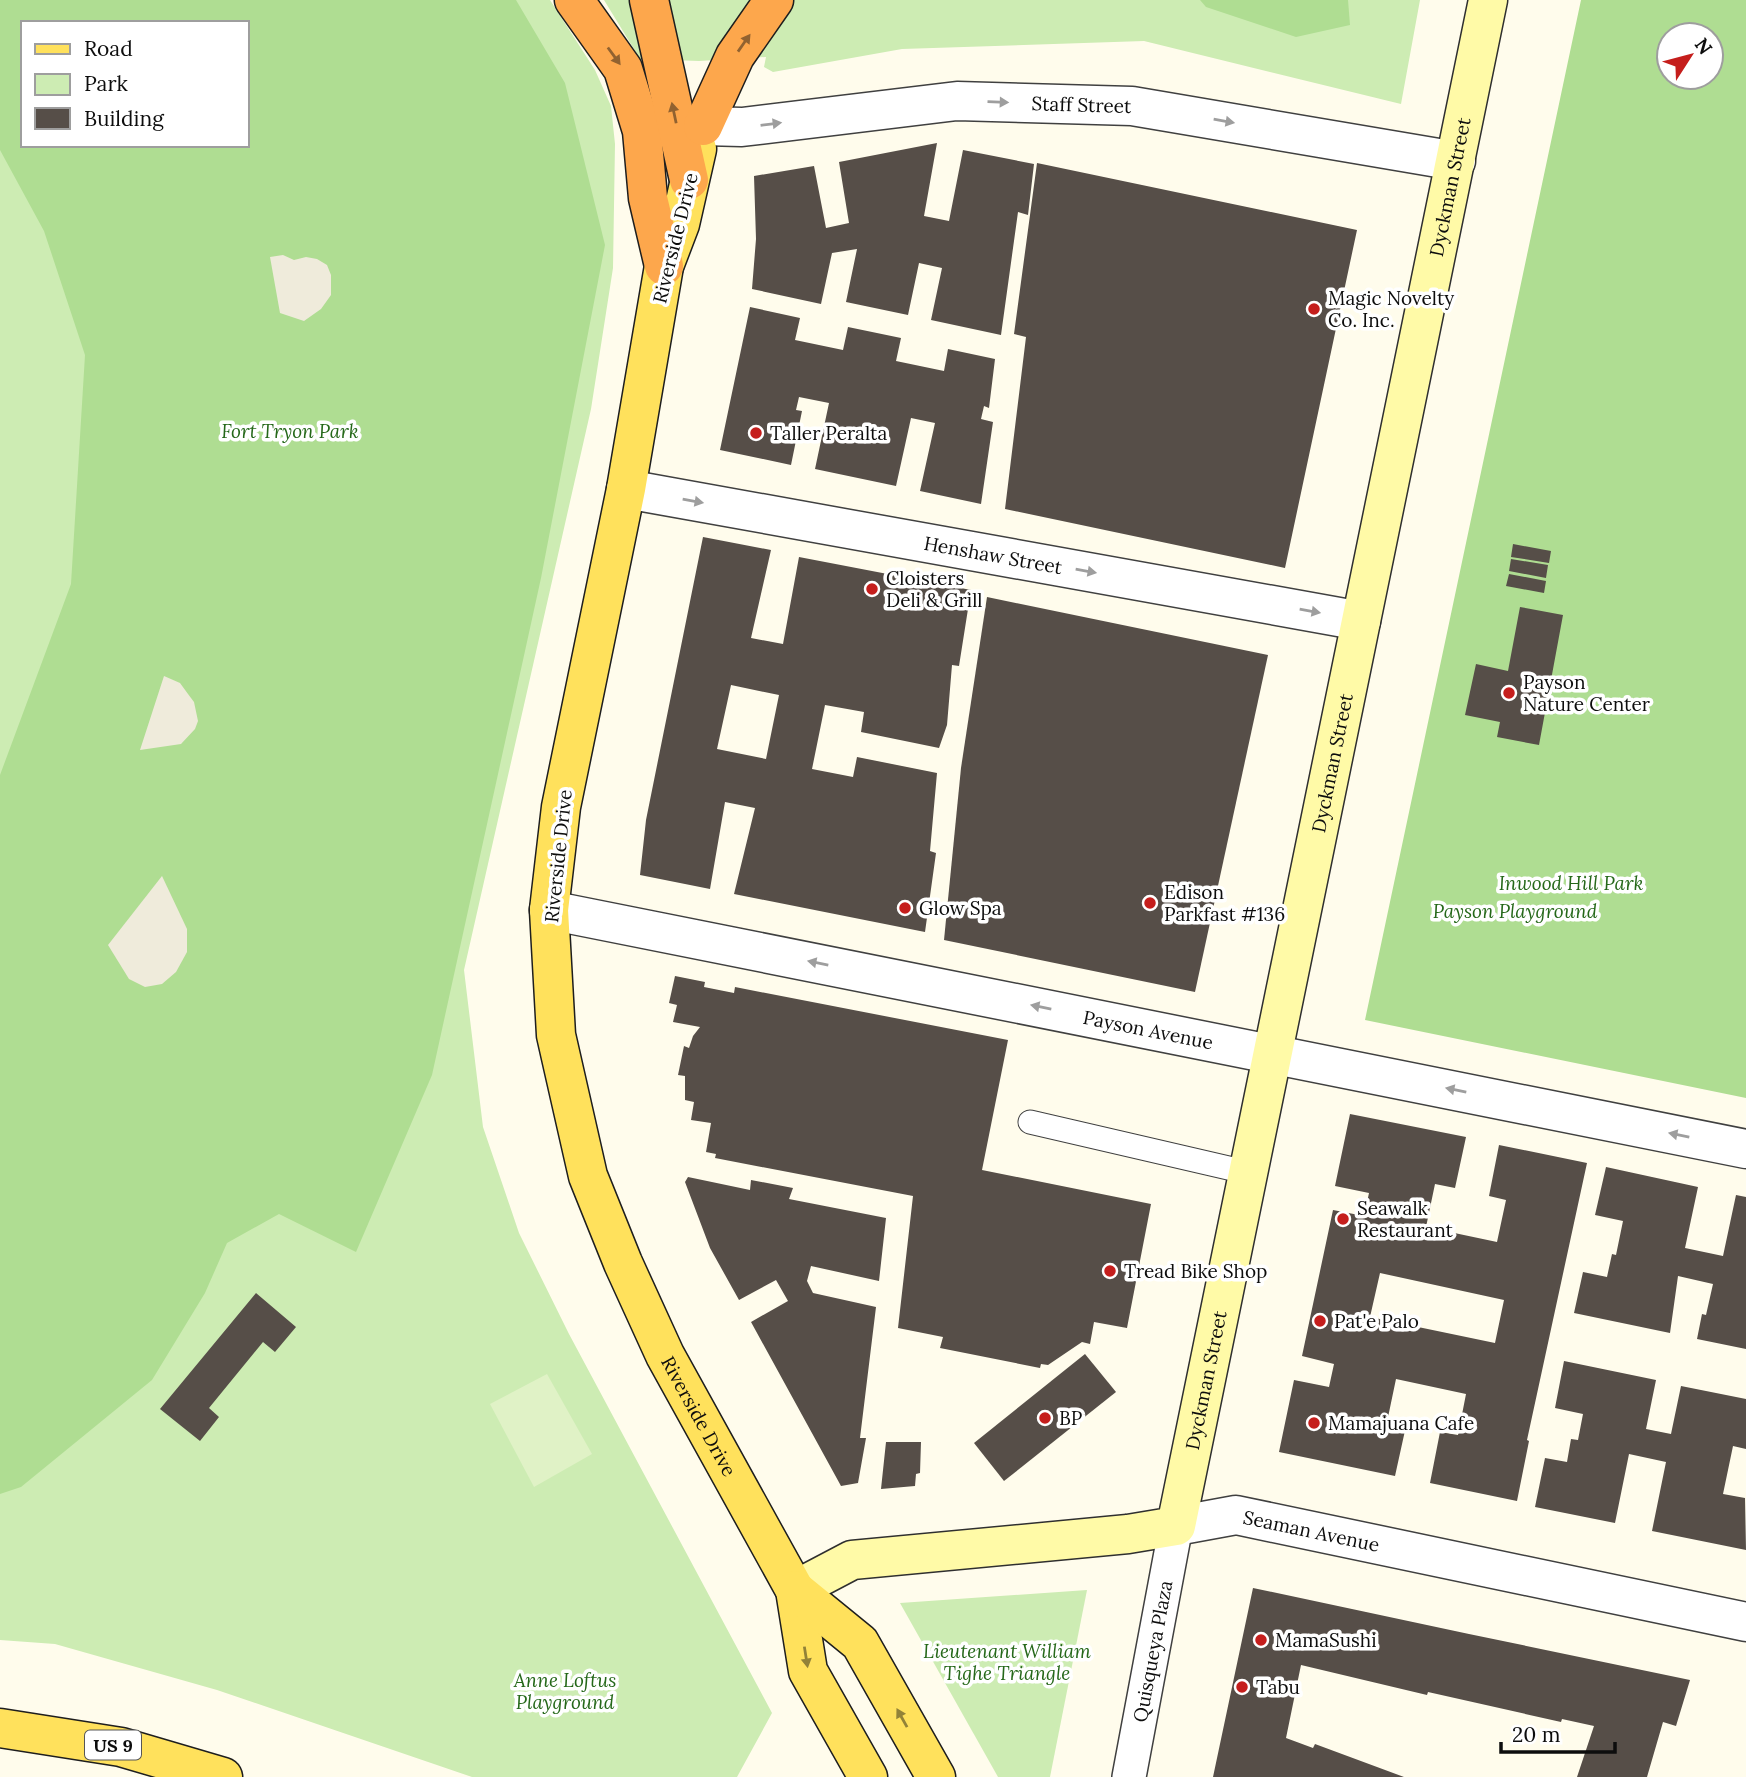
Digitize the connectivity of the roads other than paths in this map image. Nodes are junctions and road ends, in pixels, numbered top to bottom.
1 (574, 0) edge
2 (649, 0) edge
3 (774, 0) edge
4 (1488, 0) edge
5 (703, 127) junction
6 (1456, 161) junction
7 (689, 180) junction
8 (664, 265) junction
9 (626, 489) junction
10 (1361, 621) junction
11 (549, 910) junction
12 (1275, 1054) junction
13 (1030, 1122) dead end
14 (1746, 1149) edge
15 (1250, 1173) junction
16 (1176, 1526) junction
17 (795, 1590) junction
18 (1746, 1622) edge
19 (0, 1728) edge
20 (155, 1767) edge
21 (857, 1768) edge
22 (223, 1777) edge
23 (936, 1777) edge
24 (1129, 1777) edge

1 -> 8 highway
7 -> 2 highway
5 -> 3 highway
4 - 6 main road, Dyckman Street
5 -> 6 street, Staff Street
5 - 7 main road, Riverside Drive
6 - 10 main road, Dyckman Street
7 - 8 main road, Riverside Drive
8 - 9 main road, Riverside Drive
9 -> 10 street, Henshaw Street
9 - 11 main road, Riverside Drive
10 - 12 main road, Dyckman Street
12 -> 11 street, Payson Avenue
11 - 17 main road, Riverside Drive
14 -> 12 street, Payson Avenue
12 - 15 main road, Dyckman Street
13 - 15 lane
15 - 16 main road, Dyckman Street
16 - 17 main road, Seaman Avenue
16 - 18 street, Seaman Avenue
16 - 24 street, Quisqueya Plaza
17 -> 21 main road, Riverside Drive
23 -> 17 main road, Riverside Drive
19 - 20 main road, US 9
20 - 22 main road, US 9

